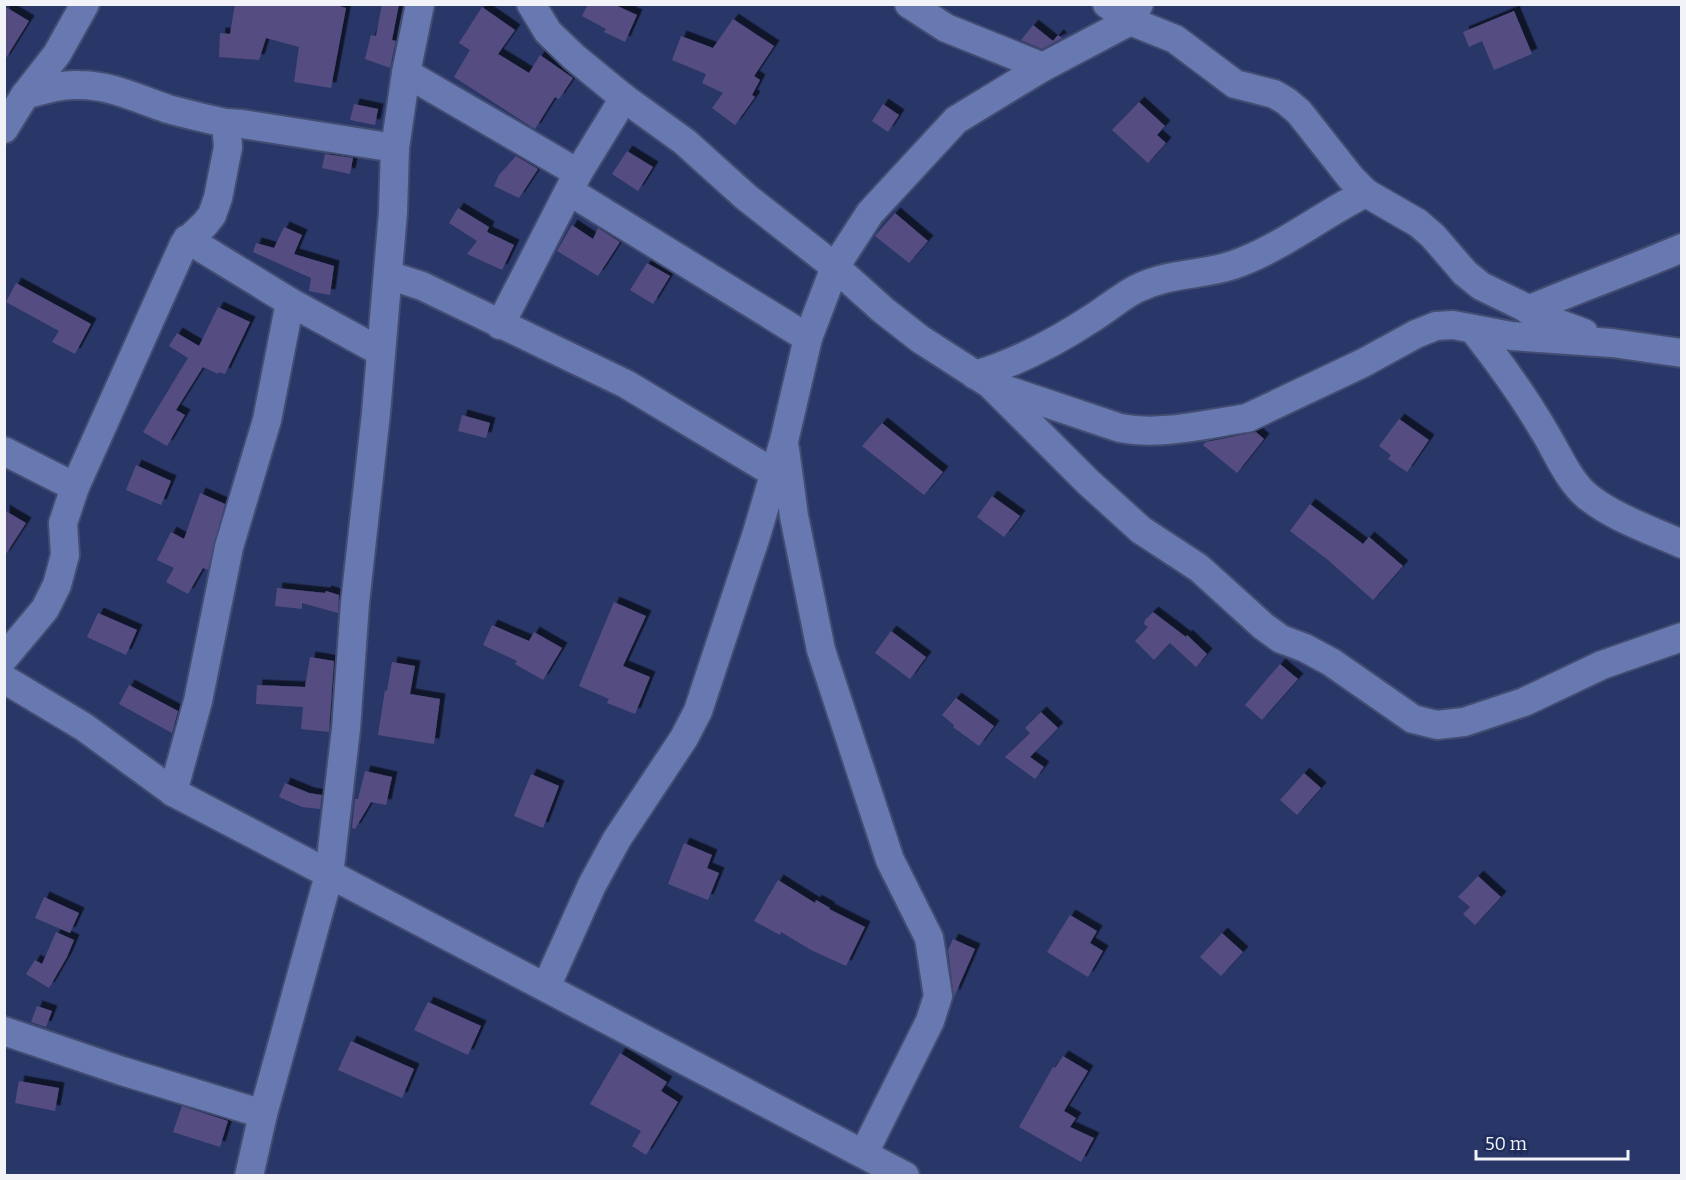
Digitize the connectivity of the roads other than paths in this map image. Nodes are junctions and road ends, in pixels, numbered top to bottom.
1 (86, 4) edge
2 (420, 4) edge
3 (531, 4) edge
4 (909, 4) edge
5 (1107, 4) edge
6 (1134, 13) edge
7 (1043, 67) junction
8 (406, 73) junction
9 (624, 98) junction
10 (12, 109) edge
11 (226, 123) junction
12 (395, 148) junction
13 (574, 182) junction
14 (1366, 194) junction
15 (187, 239) junction
16 (1682, 248) edge
17 (835, 267) junction
18 (388, 275) junction
19 (290, 302) junction
20 (1528, 310) junction
21 (500, 325) junction
22 (1473, 329) junction
23 (808, 338) junction
24 (1612, 343) junction
25 (381, 352) junction
26 (1682, 353) edge
27 (982, 380) junction
28 (784, 441) junction
29 (4, 451) edge
30 (774, 473) junction
31 (75, 487) junction
32 (1682, 544) edge
33 (1682, 637) edge
34 (4, 658) edge
35 (4, 679) edge
36 (173, 792) junction
37 (329, 874) junction
38 (546, 987) junction
39 (4, 1031) edge
40 (263, 1114) junction
41 (864, 1154) junction
42 (249, 1176) edge
43 (905, 1176) edge

1 - 10 street
2 - 8 street
3 - 9 street
4 - 7 street
5 - 6 street
6 - 7 street
6 - 14 street
7 - 17 street
8 - 12 street
8 - 13 street
9 - 13 street
9 - 17 street
10 - 11 street
11 - 12 street
11 - 15 street
12 - 18 street
13 - 21 street
13 - 23 street
14 - 20 street
14 - 27 street
15 - 19 street
15 - 31 street
16 - 20 street
17 - 23 street
17 - 27 street
18 - 21 street
18 - 25 street
19 - 25 street
19 - 36 street
20 - 24 street
21 - 30 street
22 - 24 street
22 - 27 street
22 - 32 street
23 - 28 street
24 - 26 street
25 - 37 street
27 - 33 street
28 - 30 street
28 - 41 street
29 - 31 street
30 - 38 street
31 - 34 street
35 - 36 street
36 - 37 street
37 - 38 street
37 - 40 street
38 - 41 street
39 - 40 street
40 - 42 street
41 - 43 street

